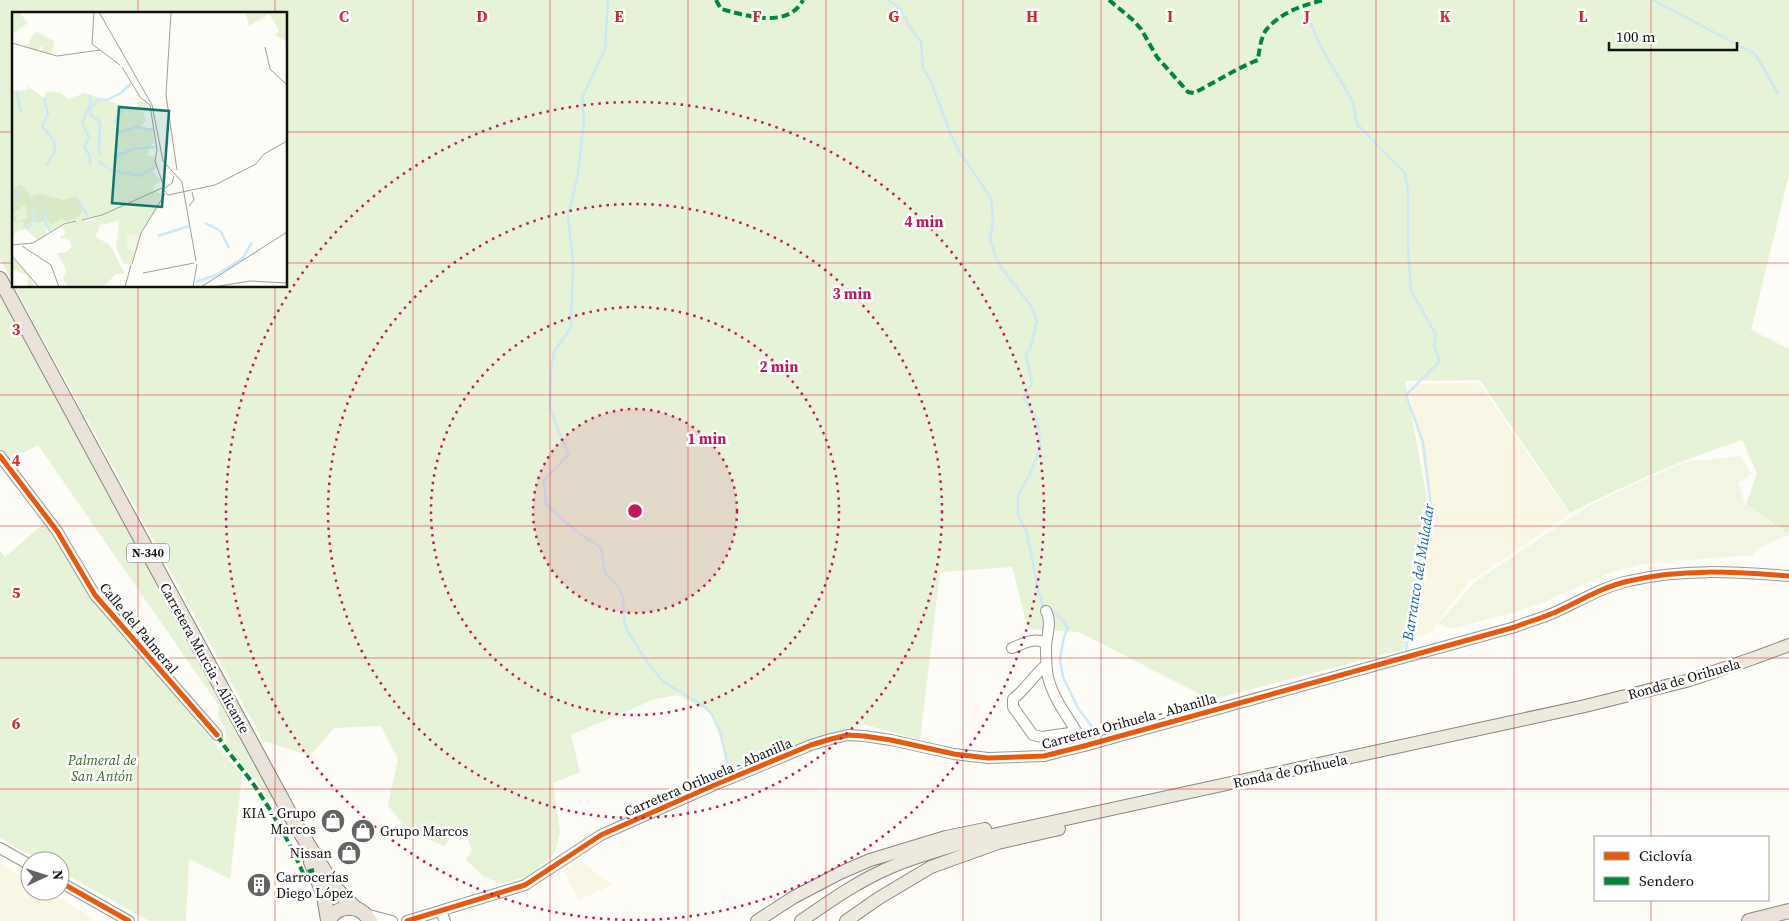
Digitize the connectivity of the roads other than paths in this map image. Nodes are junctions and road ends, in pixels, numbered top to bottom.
1 (0, 279) edge
2 (0, 456) edge
3 (1789, 576) edge
4 (1046, 612) dead end
5 (1046, 644) junction
6 (1789, 645) edge
7 (1012, 648) dead end
8 (1046, 665) junction
9 (1077, 732) junction
10 (217, 735) dead end
11 (1084, 746) junction
12 (1244, 781) junction
13 (1130, 805) junction
14 (297, 826) junction
15 (0, 848) edge
16 (20, 859) edge
17 (70, 888) edge
18 (1789, 904) edge
19 (1789, 911) edge
20 (364, 914) edge
21 (443, 916) edge
22 (1770, 916) junction
23 (128, 921) edge
24 (328, 921) edge
25 (392, 921) edge
26 (407, 921) edge
27 (758, 921) edge
28 (801, 921) edge
29 (846, 921) edge
30 (1749, 921) edge

1 - 14 highway, Carretera Murcia - Alicante / N-340
2 - 10 street, Calle del Palmeral
3 - 11 street, Carretera Orihuela - Abanilla
4 - 5 street
5 - 7 street
5 - 8 street
6 - 12 main road, Ronda de Orihuela
8 - 9 street
8 - 9 street
9 - 11 street
11 - 21 street, Carretera Orihuela - Abanilla
12 - 13 main road, Ronda de Orihuela
12 - 29 main road
13 - 27 main road
13 - 28 main road, Ronda de Orihuela
14 - 20 highway, Carretera Murcia - Alicante / N-340
14 - 24 highway, Carretera Murcia - Alicante / N-340
15 - 16 street
17 - 23 street
18 - 22 street
19 - 22 highway
20 - 24 highway, N-340
20 - 25 street
21 - 26 street, Carretera Orihuela - Abanilla
22 - 30 highway

